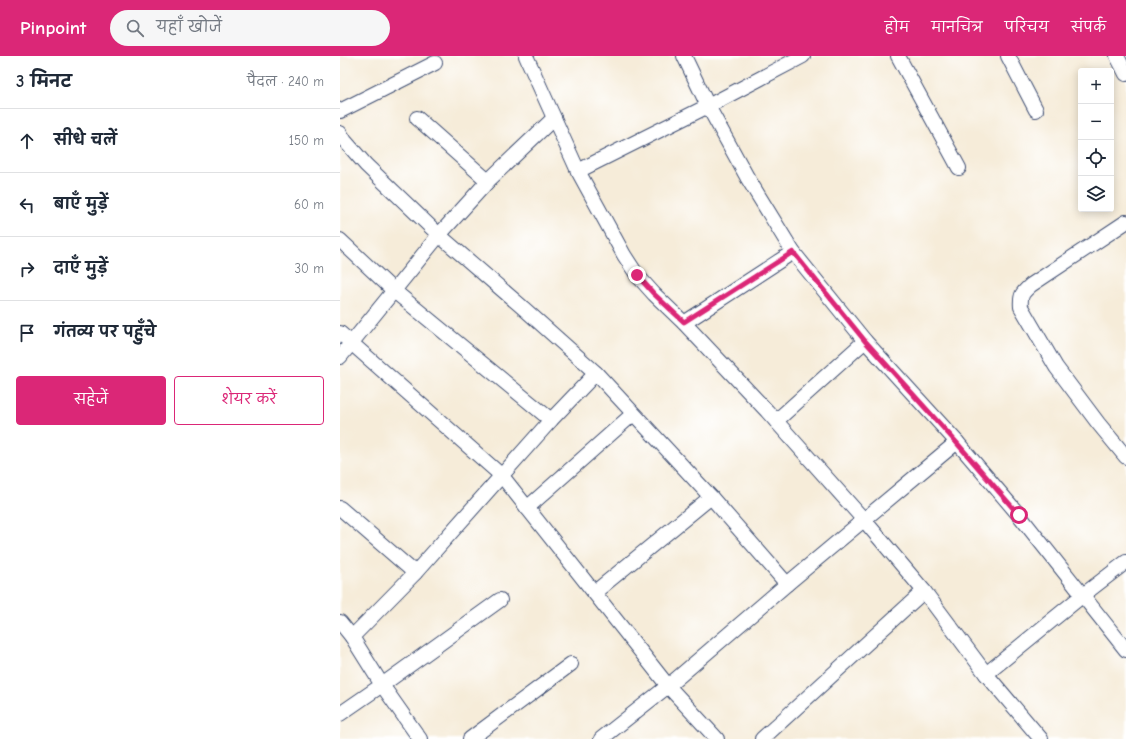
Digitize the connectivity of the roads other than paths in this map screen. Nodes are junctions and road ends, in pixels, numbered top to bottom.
1 (526, 56) edge
2 (684, 56) edge
3 (803, 56) edge
4 (898, 56) edge
5 (1008, 56) edge
6 (1117, 56) edge
7 (435, 63) dead end
8 (1126, 74) edge
9 (708, 106) junction
10 (1036, 110) dead end
11 (340, 111) edge
12 (417, 118) dead end
13 (554, 118) junction
14 (340, 133) edge
15 (959, 168) dead end
16 (578, 171) junction
17 (488, 181) junction
18 (1124, 227) edge
19 (439, 235) junction
20 (340, 240) edge
21 (793, 252) junction
22 (393, 290) junction
23 (684, 322) junction
24 (340, 333) edge
25 (865, 341) junction
26 (351, 344) junction
27 (340, 357) edge
28 (596, 373) junction
29 (633, 414) junction
30 (551, 420) junction
31 (776, 421) junction
32 (956, 442) junction
33 (1126, 457) edge
34 (502, 476) junction
35 (711, 497) junction
36 (340, 508) edge
37 (527, 508) junction
38 (864, 520) junction
39 (1126, 562) edge
40 (415, 573) junction
41 (787, 584) junction
42 (924, 591) junction
43 (595, 592) junction
44 (1083, 595) junction
45 (500, 600) dead end
46 (340, 622) edge
47 (352, 636) junction
48 (1126, 650) edge
49 (571, 664) dead end
50 (986, 674) junction
51 (382, 685) junction
52 (668, 686) junction
53 (340, 714) edge
54 (420, 739) edge
55 (470, 739) edge
56 (601, 739) edge
57 (717, 739) edge
58 (762, 739) edge
59 (1041, 739) edge

1 - 13 street
2 - 9 street
3 - 9 street
4 - 15 street
5 - 10 street
6 - 8 street
7 - 11 street
9 - 16 street
9 - 21 street
12 - 17 street
13 - 16 street
13 - 17 street
14 - 19 street
16 - 23 street
17 - 19 street
18 - 33 street
19 - 22 street
19 - 28 street
20 - 22 street
21 - 23 street
21 - 25 street
22 - 26 street
22 - 30 street
23 - 31 street
24 - 26 street
25 - 31 street
25 - 32 street
26 - 27 street
26 - 34 street
28 - 29 street
28 - 30 street
29 - 35 street
29 - 37 street
30 - 34 street
31 - 38 street
32 - 38 street
32 - 44 street
34 - 37 street
34 - 40 street
35 - 41 street
35 - 43 street
36 - 40 street
37 - 43 street
38 - 41 street
38 - 42 street
39 - 44 street
40 - 47 street
41 - 52 street
42 - 50 street
42 - 58 street
43 - 52 street
44 - 48 street
44 - 50 street
45 - 51 street
46 - 47 street
47 - 51 street
49 - 55 street
50 - 59 street
51 - 53 street
51 - 54 street
52 - 56 street
52 - 57 street

